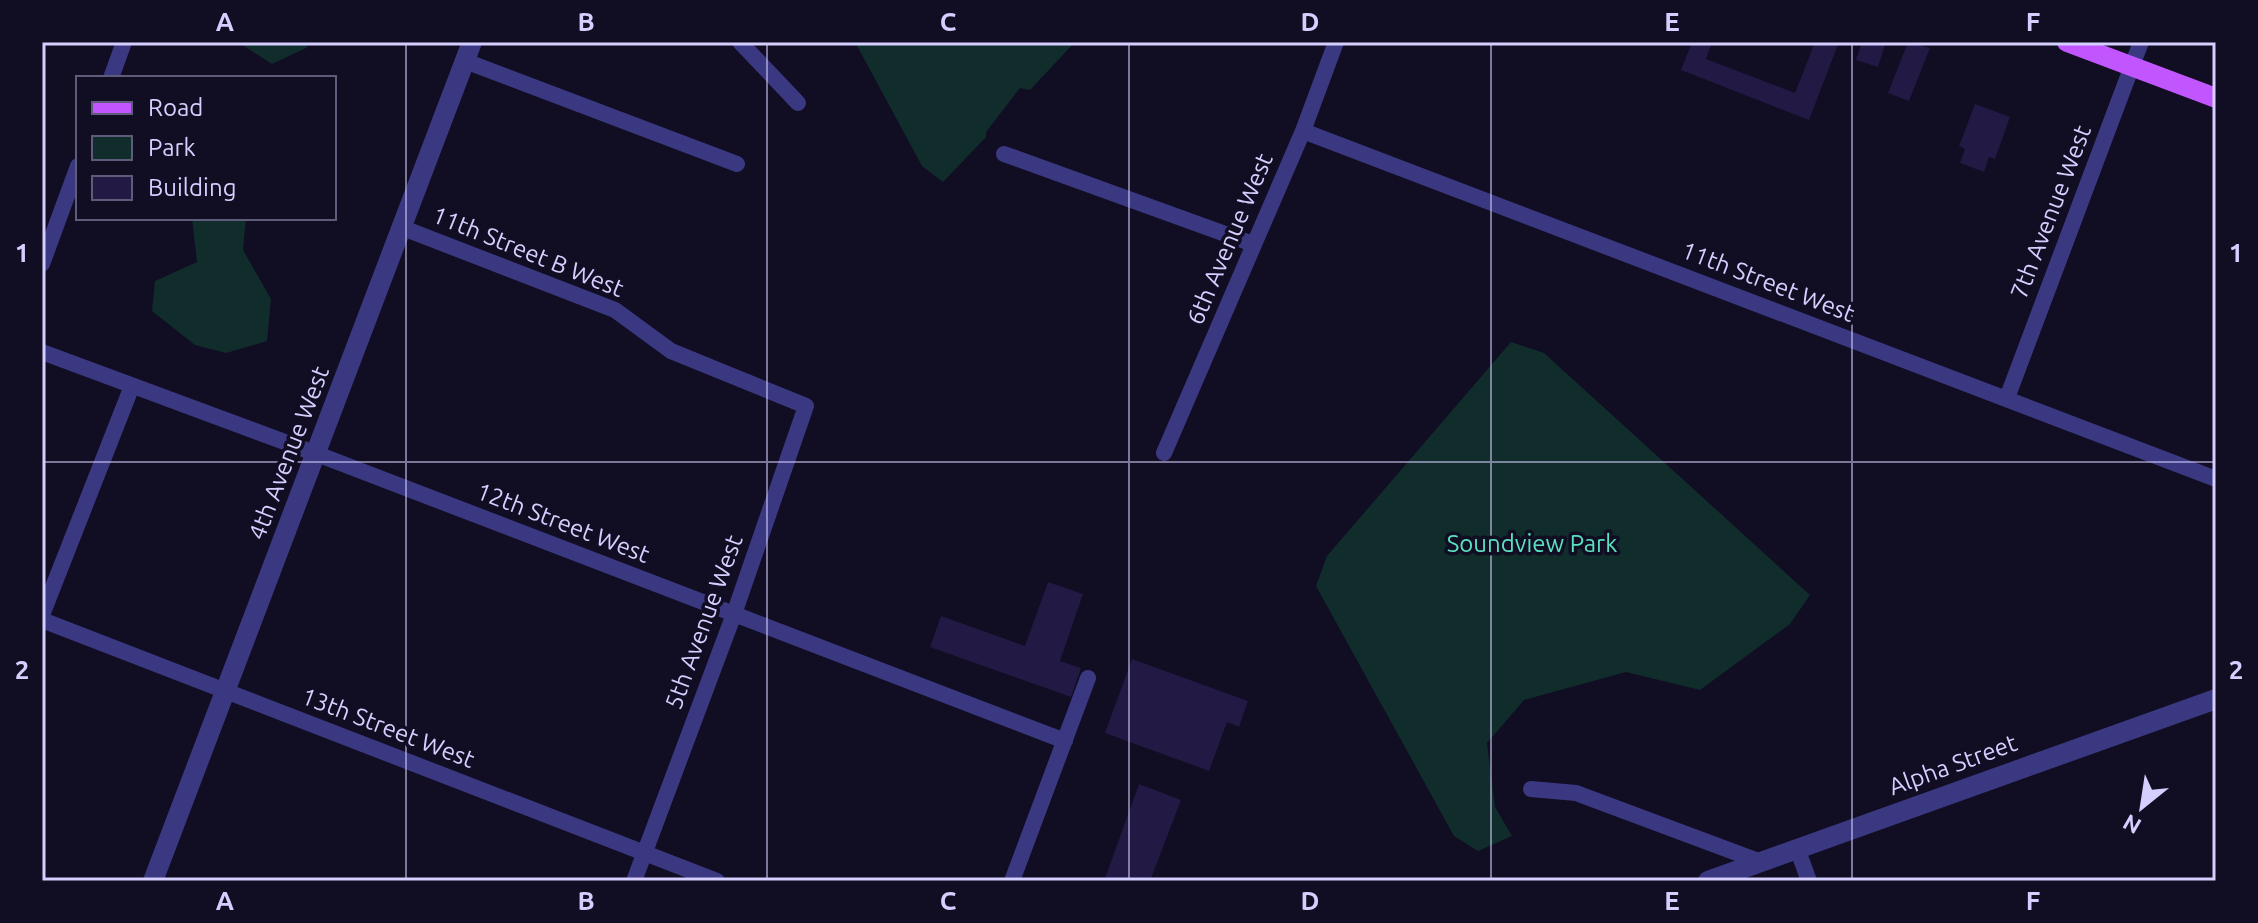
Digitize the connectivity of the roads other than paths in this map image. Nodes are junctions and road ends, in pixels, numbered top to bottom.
1 (124, 42) edge
2 (740, 42) edge
3 (1336, 42) edge
4 (2067, 42) edge
5 (2141, 42) edge
6 (469, 51) edge
7 (2132, 66) junction
8 (112, 76) edge
9 (2216, 98) edge
10 (798, 103) dead end
11 (1303, 131) junction
12 (1004, 154) dead end
13 (737, 164) dead end
14 (76, 171) edge
15 (403, 228) junction
16 (1253, 244) junction
17 (42, 264) edge
18 (42, 352) edge
19 (132, 386) junction
20 (2007, 398) junction
21 (806, 406) joint
22 (1164, 453) dead end
23 (317, 454) junction
24 (2216, 479) edge
25 (734, 614) junction
26 (42, 617) edge
27 (1088, 678) dead end
28 (225, 691) junction
29 (2216, 699) edge
30 (1065, 741) junction
31 (1531, 789) dead end
32 (1797, 848) junction
33 (643, 853) junction
34 (1761, 862) junction
35 (153, 881) edge
36 (634, 881) edge
37 (717, 881) edge
38 (1012, 881) edge
39 (1708, 881) edge
40 (1809, 881) edge

1 - 8 street
2 - 10 street
3 - 11 street, 6th Avenue West
4 - 7 main road
5 - 7 street, 7th Avenue West
6 - 13 street
6 - 15 street, 4th Avenue West
7 - 9 main road
7 - 20 street, 7th Avenue West
11 - 16 street, 6th Avenue West
11 - 20 street, 11th Street West
12 - 16 street
14 - 17 street
15 - 21 street, 11th Street B West
15 - 23 street, 4th Avenue West
16 - 22 street, 6th Avenue West
18 - 19 street, 12th Street West
19 - 23 street, 12th Street West
19 - 26 street
20 - 24 street, 11th Street West
21 - 25 street, 5th Avenue West
23 - 25 street, 12th Street West
23 - 28 street, 4th Avenue West
25 - 30 street, 12th Street West
25 - 33 street, 5th Avenue West
26 - 28 street, 13th Street West
27 - 30 street
28 - 33 street, 13th Street West
28 - 35 street, 4th Avenue West
29 - 32 street, Alpha Street
30 - 38 street
31 - 34 street
32 - 34 street, Alpha Street
32 - 40 street
33 - 36 street, 5th Avenue West
33 - 37 street, 13th Street West
34 - 39 street, Alpha Street

